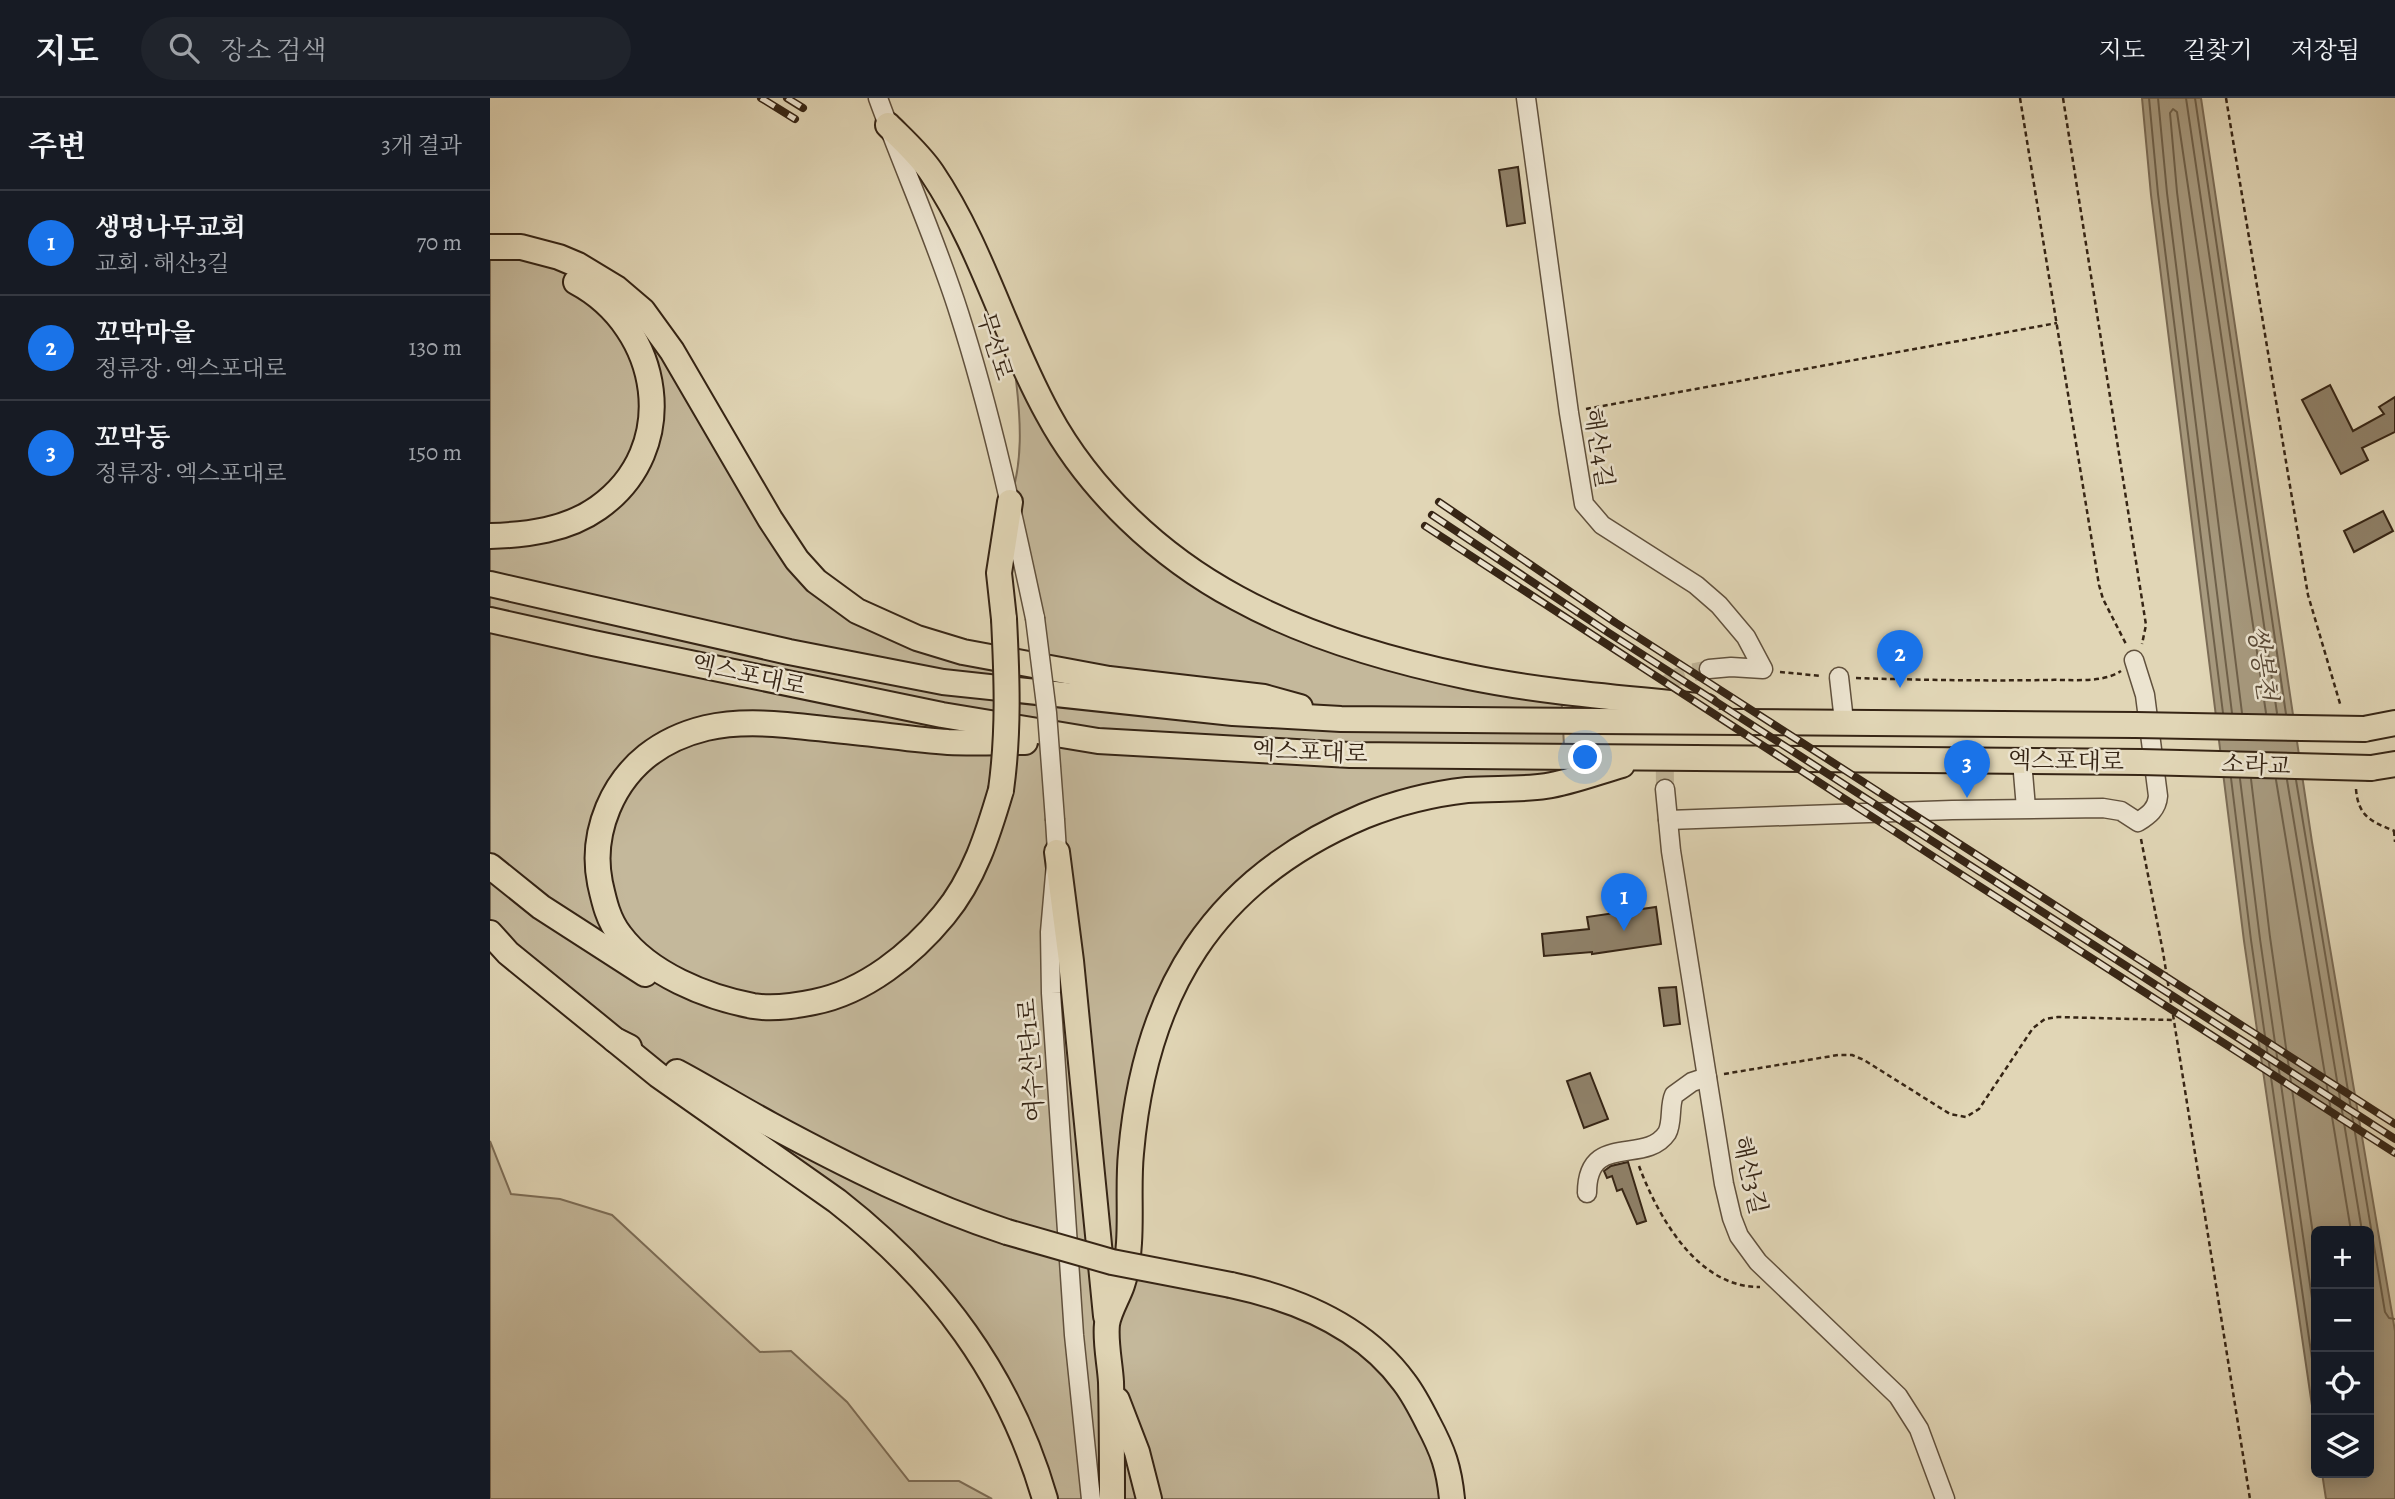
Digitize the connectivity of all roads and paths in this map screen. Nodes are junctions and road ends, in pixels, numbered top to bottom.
1 (878, 98) edge
2 (1525, 98) edge
3 (2020, 98) edge
4 (2063, 98) edge
5 (2226, 98) edge
6 (888, 125) junction
7 (490, 249) edge
8 (2057, 323) junction
9 (1569, 412) junction
10 (1010, 502) junction
11 (490, 536) edge
12 (490, 584) edge
13 (1035, 618) joint
14 (490, 620) edge
15 (2134, 660) junction
16 (1709, 669) tunnel mouth
17 (1763, 669) junction
18 (1839, 677) junction
19 (2341, 708) dead end
20 (1341, 719) junction
21 (1844, 721) junction
22 (2395, 723) edge
23 (2136, 725) joint
24 (2364, 729) junction
25 (2395, 734) edge
26 (1098, 741) junction
27 (1648, 758) junction
28 (2022, 761) junction
29 (2141, 762) joint
30 (2379, 771) edge
31 (1665, 789) tunnel mouth
32 (2026, 808) junction
33 (1668, 820) junction
34 (2138, 822) junction
35 (2395, 831) edge
36 (2395, 842) edge
37 (1057, 852) junction
38 (490, 866) edge
39 (490, 933) edge
40 (499, 946) edge
41 (754, 1006) junction
42 (2173, 1020) junction
43 (615, 1040) junction
44 (1707, 1077) junction
45 (1633, 1149) junction
46 (1587, 1193) dead end
47 (1784, 1287) junction
48 (1107, 1324) junction
49 (1111, 1385) junction
50 (1429, 1424) junction
51 (1045, 1499) edge
52 (1091, 1499) edge
53 (1112, 1499) edge
54 (1149, 1499) edge
55 (1437, 1499) edge
56 (1452, 1499) edge
57 (1945, 1499) edge
58 (2250, 1499) edge

1 - 6 street, 무선로
2 - 9 street, 해산4길
3 - 8 path
4 - 15 path
5 - 19 path
6 - 10 street, 무선로
6 - 21 highway
7 - 11 highway
7 - 20 highway
8 - 9 path
8 - 15 path
9 - 17 street, 해산4길
10 - 13 street, 무선로
10 - 41 highway, bridge
12 - 20 highway, 엑스포대로
13 - 37 street, 여수산단1로, bridge
14 - 26 highway, 엑스포대로
15 - 18 path
15 - 34 street
16 - 17 street
17 - 18 path
18 - 21 street
20 - 21 highway, 엑스포대로
21 - 23 highway, 엑스포대로
22 - 24 highway
23 - 24 highway, 소라교, bridge
24 - 25 highway
26 - 27 highway, 엑스포대로
26 - 41 highway
27 - 28 highway, 엑스포대로
27 - 48 highway
28 - 29 highway, 엑스포대로
28 - 32 street
29 - 30 highway, 소라교, bridge
30 - 35 path
31 - 33 street, 해산3길
32 - 33 street
32 - 34 street
33 - 44 street, 해산3길
34 - 42 path
35 - 36 path
37 - 48 highway
37 - 52 street, 여수산단1로
38 - 41 highway
39 - 40 highway
40 - 43 highway
42 - 44 path
42 - 58 path
43 - 50 highway, bridge
43 - 51 highway
44 - 45 street
44 - 47 street, 해산3길
45 - 46 street
45 - 47 path
47 - 57 street, 해산3길
48 - 49 highway
49 - 53 highway
49 - 54 highway
50 - 55 highway
50 - 56 highway

